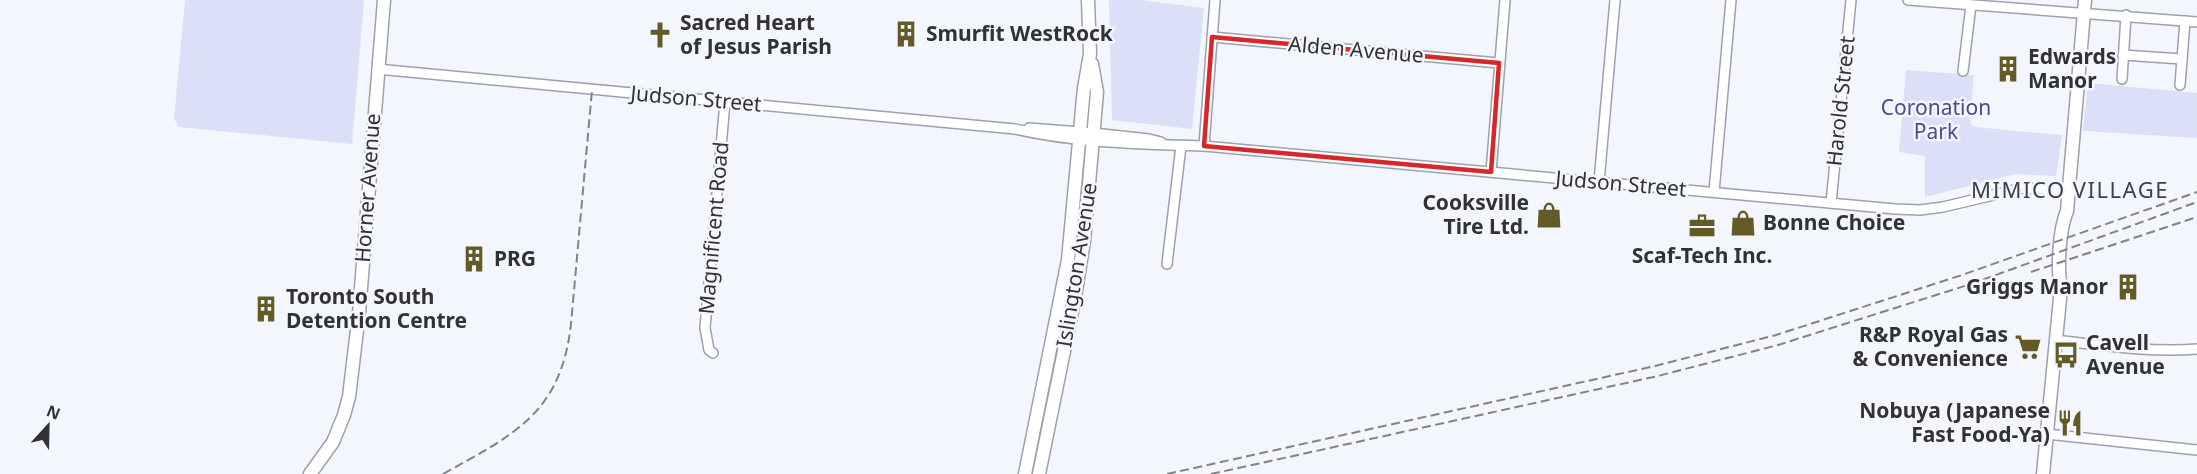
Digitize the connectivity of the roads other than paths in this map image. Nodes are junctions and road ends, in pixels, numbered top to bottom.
1 (384, 0) edge
2 (1088, 0) edge
3 (1215, 0) edge
4 (1505, 0) edge
5 (1615, 0) edge
6 (1731, 0) edge
7 (1851, 0) edge
8 (1908, 0) edge
9 (2085, 0) edge
10 (1971, 5) junction
11 (2084, 14) junction
12 (2126, 15) junction
13 (2185, 21) junction
14 (2197, 22) edge
15 (1212, 37) junction
16 (2123, 55) junction
17 (2182, 59) junction
18 (1499, 63) junction
19 (377, 69) junction
20 (1963, 71) dead end
21 (2122, 79) dead end
22 (2180, 85) dead end
23 (724, 102) junction
24 (1087, 136) junction
25 (1181, 146) junction
26 (1204, 146) junction
27 (1491, 172) junction
28 (1599, 182) junction
29 (2069, 191) junction
30 (1714, 192) junction
31 (1831, 202) junction
32 (1167, 264) dead end
33 (2055, 340) junction
34 (2197, 349) edge
35 (712, 353) dead end
36 (2047, 434) junction
37 (2197, 450) edge
38 (310, 474) edge
39 (1025, 474) edge
40 (1039, 474) edge
41 (2043, 474) edge

1 - 19 main road, Horner Avenue
2 - 24 main road, Islington Avenue
3 - 15 street
4 - 18 street
5 - 28 street
6 - 30 street
7 - 31 street, Harold Street
8 - 10 street
9 - 11 main road
10 - 11 street
10 - 20 street
11 - 12 street
11 - 29 main road
12 - 13 street
12 - 16 street
13 - 14 street
13 - 17 street
15 - 18 street, Alden Avenue
15 - 26 street
16 - 17 street
16 - 21 street
17 - 22 street
18 - 27 street
19 - 23 street, Judson Street
19 - 38 main road, Horner Avenue
23 - 24 street, Judson Street
23 - 35 street, Magnificent Road
24 - 25 street, Judson Street
24 - 39 main road, Islington Avenue
24 - 40 main road, Islington Avenue
25 - 26 street, Judson Street
25 - 32 street
26 - 27 street, Judson Street
27 - 28 street, Judson Street
28 - 30 street, Judson Street
29 - 31 street, Judson Street
29 - 33 main road
30 - 31 street, Judson Street
33 - 34 street
33 - 36 main road
36 - 37 street
36 - 41 main road

